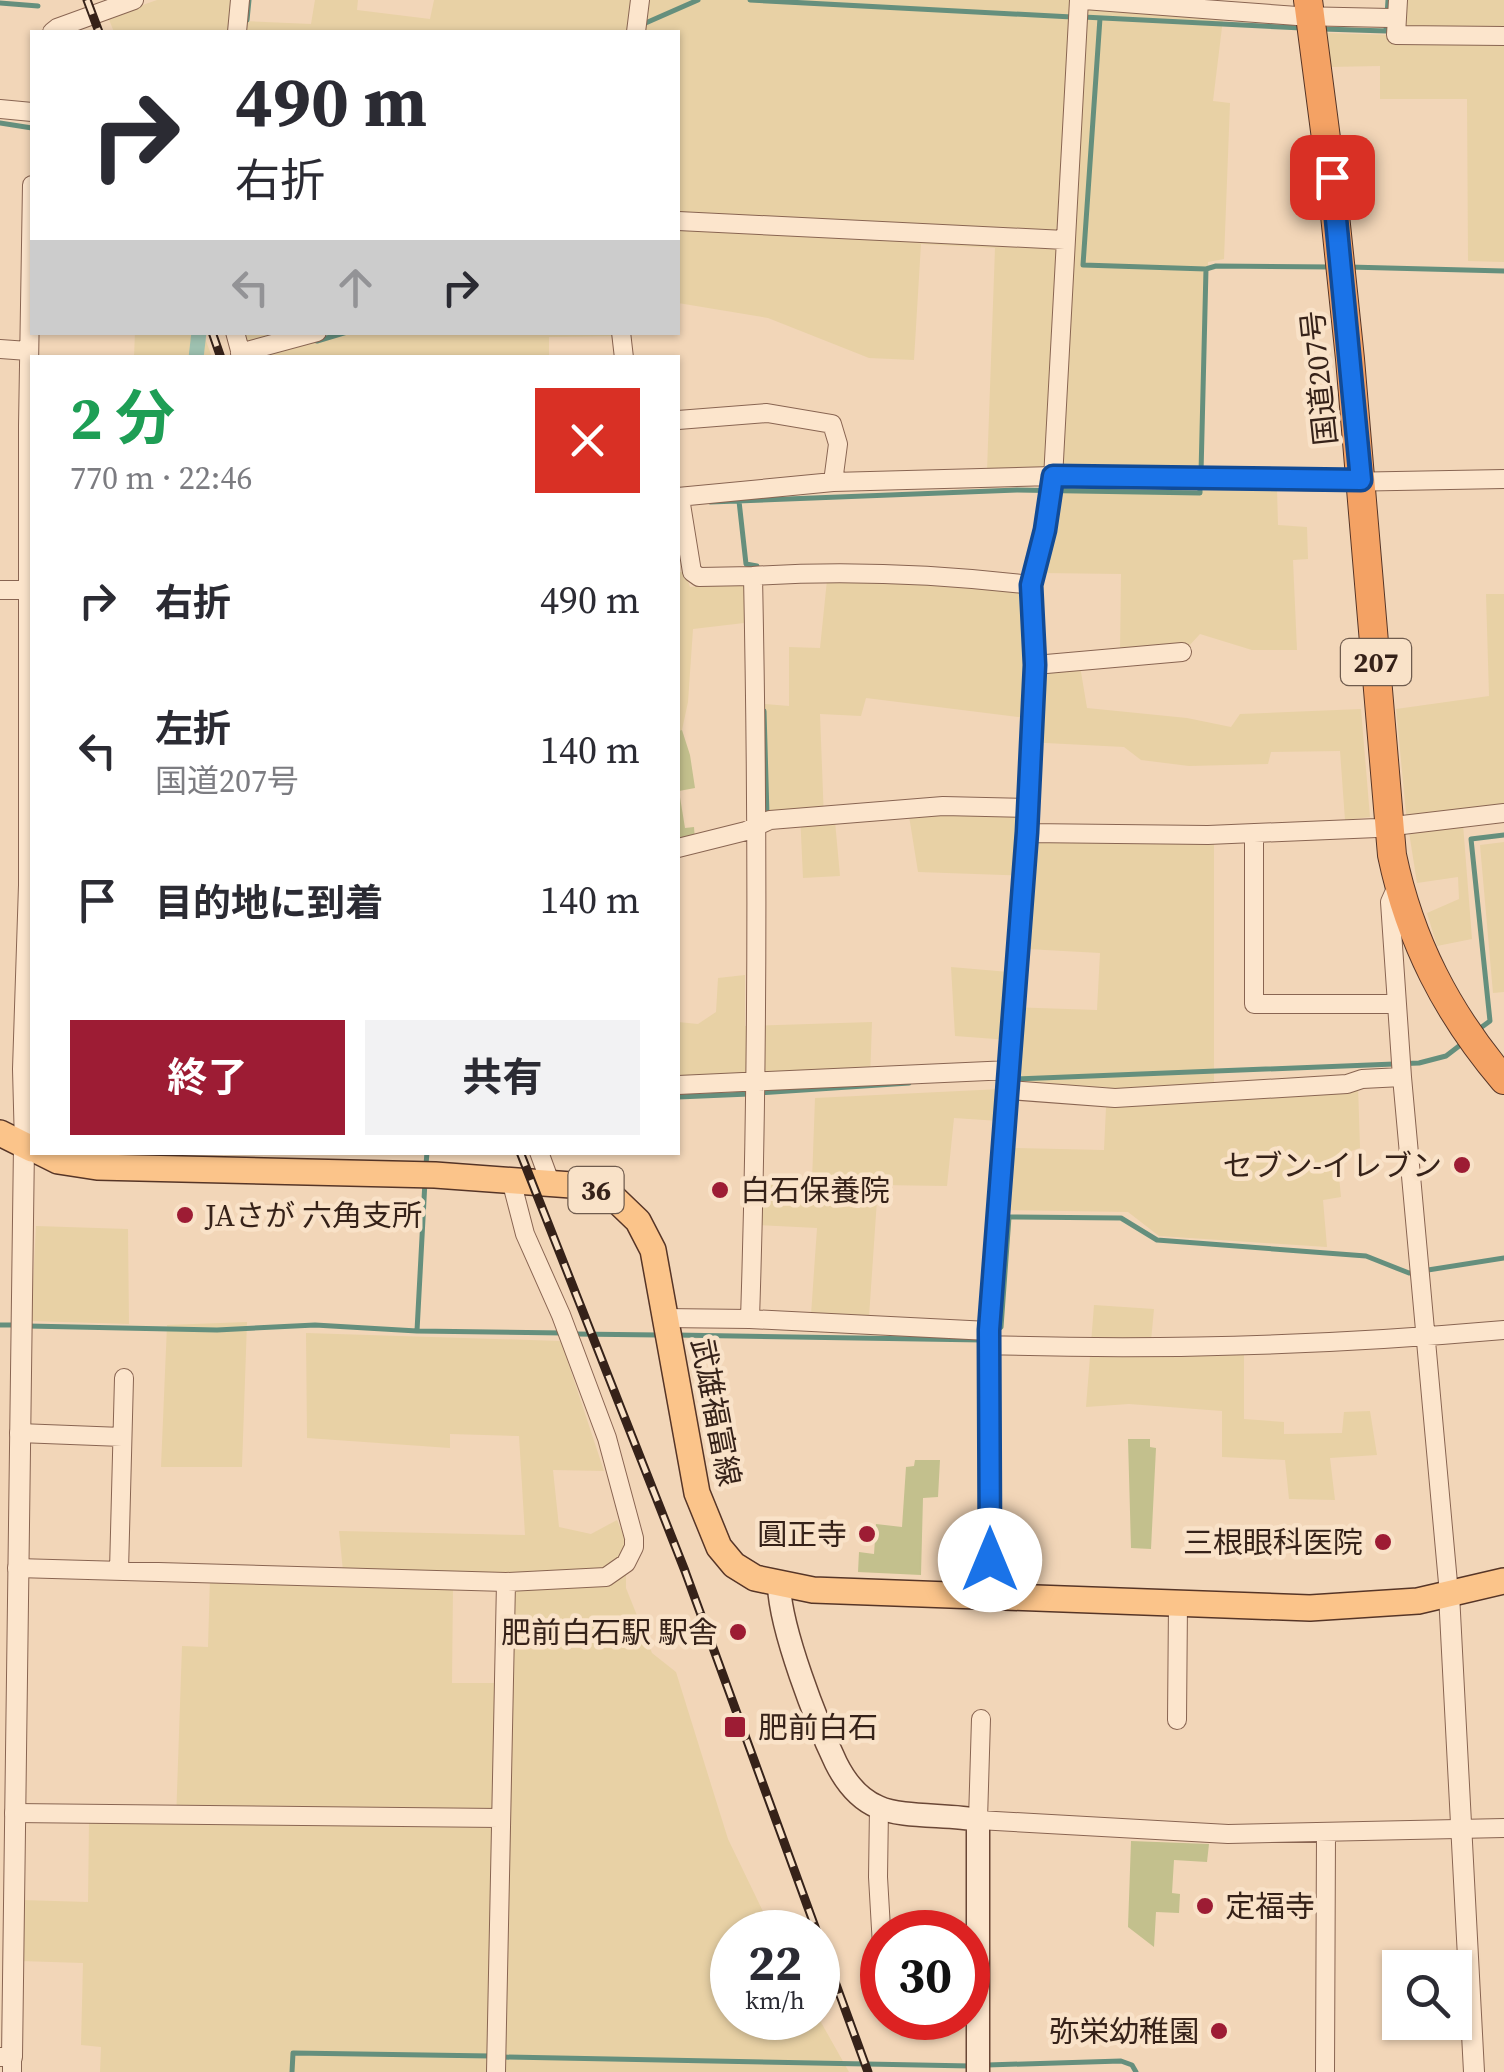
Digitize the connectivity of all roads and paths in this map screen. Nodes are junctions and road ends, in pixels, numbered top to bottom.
1 (134, 0) edge
2 (240, 0) edge
3 (108, 4) edge
4 (639, 4) edge
5 (1080, 8) edge
6 (1392, 13) edge
7 (1311, 19) edge
8 (54, 30) edge
9 (236, 30) edge
10 (636, 30) edge
11 (1504, 36) edge
12 (0, 109) edge
13 (30, 112) edge
14 (680, 221) edge
15 (1064, 246) junction
16 (30, 268) edge
17 (307, 335) edge
18 (0, 348) edge
19 (28, 351) junction
20 (241, 355) edge
21 (680, 420) edge
22 (1504, 479) edge
23 (1361, 480) junction
24 (832, 482) junction
25 (1052, 486) junction
26 (680, 503) edge
27 (30, 506) edge
28 (680, 508) edge
29 (758, 576) junction
30 (30, 584) edge
31 (1031, 585) junction
32 (0, 590) edge
33 (1182, 652) dead end
34 (1035, 665) junction
35 (1028, 808) junction
36 (1504, 813) edge
37 (1388, 826) junction
38 (761, 827) junction
39 (1027, 832) junction
40 (1254, 833) junction
41 (680, 847) edge
42 (1398, 884) junction
43 (30, 885) edge
44 (1396, 1004) junction
45 (1401, 1069) junction
46 (26, 1078) edge
47 (1009, 1080) junction
48 (1504, 1080) edge
49 (680, 1086) edge
50 (754, 1086) junction
51 (30, 1125) edge
52 (0, 1133) edge
53 (30, 1148) edge
54 (32, 1155) edge
55 (44, 1155) edge
56 (540, 1155) edge
57 (415, 1170) edge
58 (511, 1180) junction
59 (550, 1182) junction
60 (750, 1319) junction
61 (666, 1328) junction
62 (1504, 1330) edge
63 (990, 1337) junction
64 (1426, 1337) junction
65 (124, 1378) dead end
66 (19, 1433) junction
67 (122, 1437) junction
68 (9, 1478) edge
69 (17, 1568) junction
70 (119, 1570) junction
71 (1504, 1580) edge
72 (506, 1582) junction
73 (779, 1586) junction
74 (1448, 1594) junction
75 (990, 1596) junction
76 (1178, 1603) junction
77 (980, 1719) dead end
78 (1177, 1720) dead end
79 (879, 1808) junction
80 (14, 1814) junction
81 (500, 1818) junction
82 (978, 1820) junction
83 (1504, 1828) edge
84 (1326, 1833) junction
85 (1463, 1835) junction
86 (880, 1910) edge
87 (975, 1910) edge
88 (8, 2062) edge
89 (496, 2062) edge
90 (1325, 2072) edge
91 (1474, 2072) edge

1 - 3 street
2 - 9 street
3 - 8 street
4 - 10 street
5 - 7 street
5 - 15 street
6 - 7 street
6 - 11 street
7 - 23 highway, 国道207号 / 207
12 - 13 street
14 - 15 street
15 - 25 street
16 - 19 street
17 - 20 street
18 - 19 street
19 - 27 street
21 - 24 street
22 - 23 street
23 - 25 street
23 - 37 highway, 国道207号 / 207
24 - 25 street
24 - 26 street
25 - 31 street
28 - 29 street
29 - 31 street
29 - 38 street
30 - 32 street
31 - 34 street
33 - 34 street
34 - 35 street
35 - 38 street
35 - 39 street
36 - 37 street
37 - 40 street
37 - 42 highway, 国道207号 / 207
38 - 41 street
38 - 50 street
39 - 40 street
39 - 47 street
40 - 44 street
42 - 44 street
42 - 48 highway, 国道207号 / 207
43 - 46 street
44 - 45 street
45 - 47 street
45 - 64 street
46 - 51 street
47 - 50 street
47 - 63 street
49 - 50 street
50 - 60 street
52 - 53 main road, 武雄福富線 / 36
54 - 66 street
55 - 57 main road, 武雄福富線 / 36
56 - 59 street
57 - 58 main road, 武雄福富線 / 36
58 - 59 main road, 武雄福富線 / 36
58 - 72 street
59 - 61 main road, 武雄福富線 / 36
60 - 61 street
60 - 63 street
61 - 73 main road, 武雄福富線 / 36
62 - 64 street
63 - 64 street
63 - 75 street
64 - 74 street
65 - 67 street
66 - 67 street
66 - 68 street
67 - 70 street
68 - 69 street
69 - 70 street
69 - 80 street
70 - 72 street
71 - 74 main road, 武雄福富線 / 36
72 - 81 street
73 - 75 main road, 武雄福富線 / 36
73 - 79 main road
74 - 76 main road, 武雄福富線 / 36
74 - 85 street
75 - 76 main road, 武雄福富線 / 36
76 - 78 street
77 - 82 street
79 - 82 main road
79 - 86 street
80 - 81 street
80 - 88 street
81 - 89 street
82 - 84 street
82 - 87 main road
83 - 85 street
84 - 85 street
84 - 90 street
85 - 91 street

